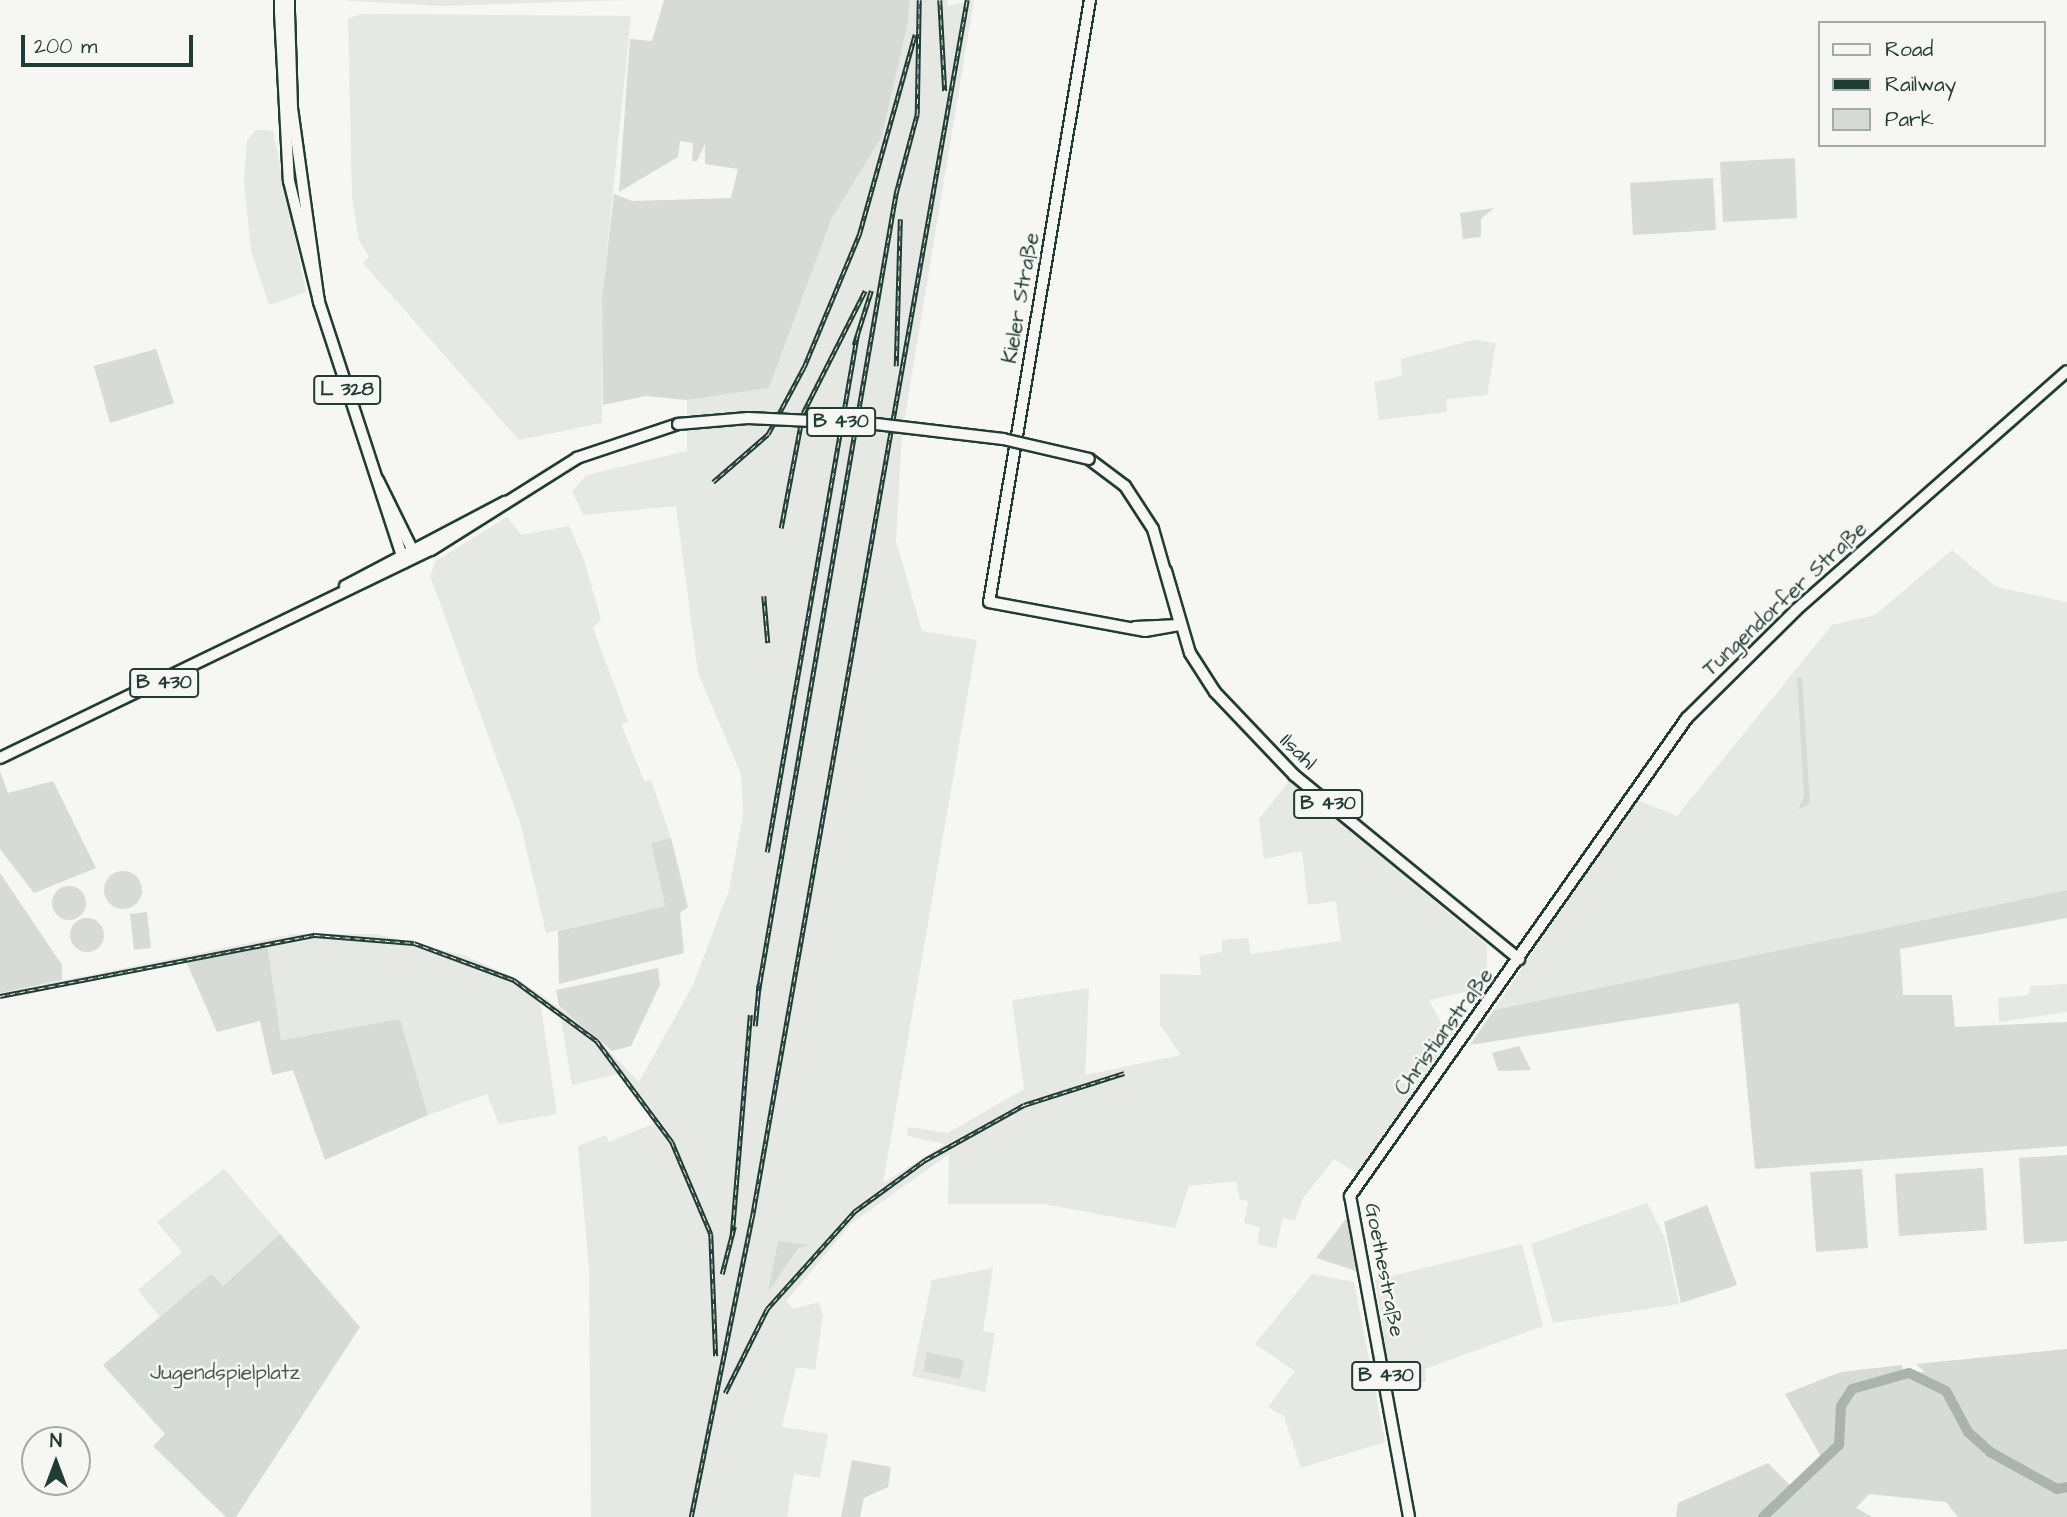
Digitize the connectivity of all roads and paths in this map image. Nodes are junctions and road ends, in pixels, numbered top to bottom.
1 (1090, 0) edge
2 (285, 6) edge
3 (2067, 372) edge
4 (376, 477) junction
5 (508, 500) junction
6 (412, 546) junction
7 (400, 551) junction
8 (415, 558) junction
9 (404, 562) junction
10 (1166, 571) junction
11 (325, 601) junction
12 (1170, 604) junction
13 (1161, 623) junction
14 (1180, 625) junction
15 (1135, 627) junction
16 (0, 758) edge
17 (1568, 889) joint
18 (1519, 959) junction
19 (1350, 1196) joint
20 (1409, 1517) edge

1 - 15 main road, Kieler Straße
2 - 4 main road, L 328
3 - 17 main road, Tungendorfer Straße
4 - 6 main road, L 328
4 - 7 main road, L 328
5 - 6 main road, B 430
5 - 8 main road, B 430
5 - 10 main road, B 430, bridge
6 - 7 main road, B 430
6 - 8 main road, L 328
7 - 9 main road, L 328
7 - 11 main road, B 430
8 - 9 main road, B 430
9 - 11 main road, B 430
10 - 12 main road, B 430
10 - 14 main road, B 430
11 - 16 main road, B 430
12 - 13 main road
12 - 14 main road, B 430
13 - 14 main road
13 - 15 main road
14 - 15 main road
14 - 18 main road, Ilsahl / B 430
17 - 18 main road, Christianstraße
18 - 19 main road, Christianstraße / B 430
19 - 20 main road, Goethestraße / B 430

